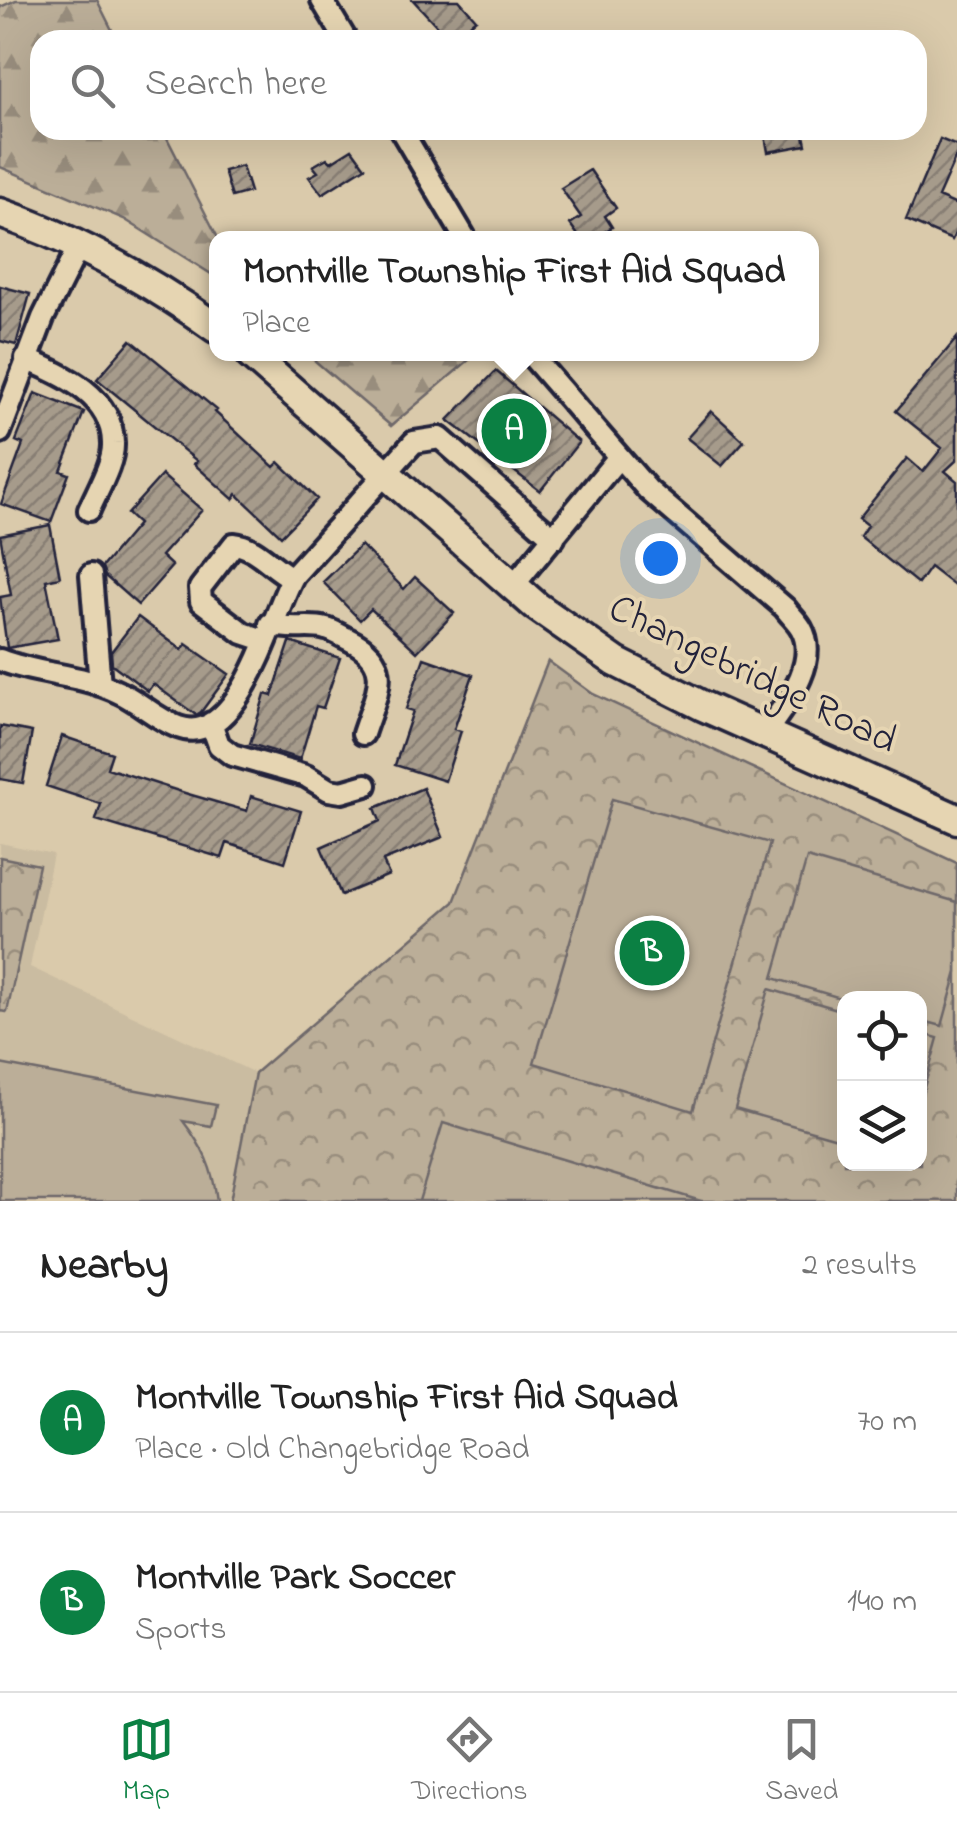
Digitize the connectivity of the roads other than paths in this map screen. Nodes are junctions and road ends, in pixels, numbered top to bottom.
1 (322, 0) edge
2 (340, 30) edge
3 (407, 140) edge
4 (0, 213) edge
5 (461, 231) edge
6 (78, 246) junction
7 (209, 323) edge
8 (26, 360) junction
9 (258, 361) edge
10 (536, 361) edge
11 (0, 432) edge
12 (618, 458) junction
13 (384, 473) junction
14 (89, 510) dead end
15 (554, 538) junction
16 (92, 575) dead end
17 (292, 578) junction
18 (514, 586) junction
19 (267, 632) junction
20 (0, 660) edge
21 (100, 685) junction
22 (211, 723) junction
23 (765, 733) junction
24 (362, 734) dead end
25 (366, 785) dead end
26 (957, 819) edge

1 - 2 street
3 - 5 street
4 - 6 main road
6 - 7 main road
6 - 8 street
8 - 11 street
8 - 14 street
9 - 13 main road, Changebridge Road
10 - 12 street
12 - 15 street
12 - 23 street
13 - 15 street
13 - 17 street
13 - 18 main road, Changebridge Road
15 - 18 street
16 - 21 street
17 - 19 street
17 - 19 street
18 - 23 main road, Changebridge Road
19 - 22 street
19 - 24 street
20 - 21 street
21 - 22 street
22 - 25 street
23 - 26 main road, Changebridge Road

